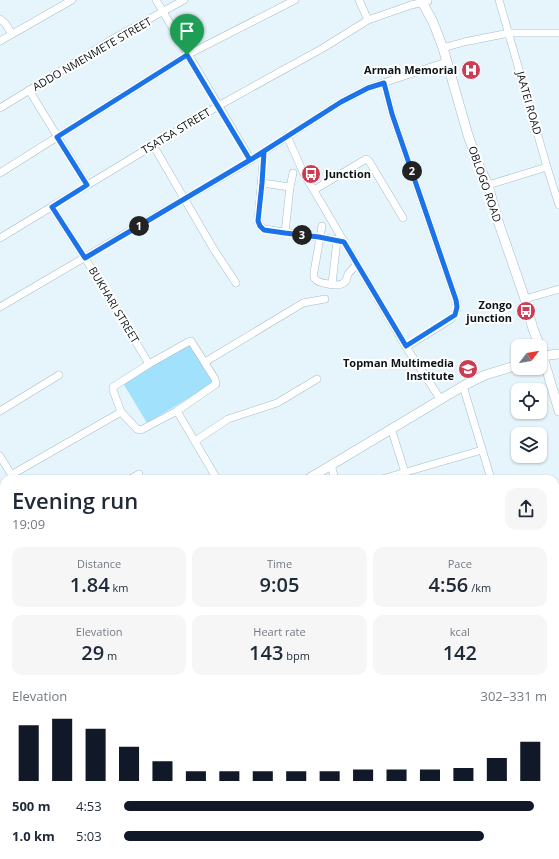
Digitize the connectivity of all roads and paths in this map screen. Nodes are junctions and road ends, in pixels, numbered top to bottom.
1 (72, 0) edge
2 (156, 0) edge
3 (184, 0) edge
4 (295, 0) edge
5 (359, 0) edge
6 (499, 0) edge
7 (425, 1) edge
8 (163, 13) junction
9 (0, 19) edge
10 (368, 20) junction
11 (509, 33) junction
12 (559, 33) edge
13 (12, 34) junction
14 (0, 41) edge
15 (443, 48) junction
16 (187, 55) junction
17 (446, 62) junction
18 (384, 83) junction
19 (29, 90) junction
20 (218, 106) junction
21 (0, 108) edge
22 (287, 136) junction
23 (57, 137) junction
24 (153, 145) junction
25 (264, 152) junction
26 (250, 160) junction
27 (547, 167) junction
28 (0, 173) edge
29 (292, 173) dead end
30 (262, 183) junction
31 (87, 185) junction
32 (488, 185) junction
33 (290, 187) junction
34 (314, 190) junction
35 (184, 198) junction
36 (559, 205) edge
37 (52, 207) junction
38 (403, 218) dead end
39 (322, 226) dead end
40 (285, 233) junction
41 (319, 237) junction
42 (0, 238) edge
43 (337, 240) junction
44 (344, 242) junction
45 (85, 258) junction
46 (357, 264) junction
47 (236, 283) dead end
48 (332, 284) junction
49 (559, 289) edge
50 (325, 299) dead end
51 (525, 299) junction
52 (0, 308) edge
53 (537, 339) edge
54 (406, 346) junction
55 (547, 352) edge
56 (559, 354) edge
57 (205, 362) junction
58 (149, 364) junction
59 (511, 367) edge
60 (547, 371) edge
61 (59, 375) dead end
62 (317, 379) dead end
63 (463, 386) junction
64 (441, 400) junction
65 (177, 411) junction
66 (559, 411) edge
67 (0, 412) edge
68 (121, 412) junction
69 (391, 428) junction
70 (194, 441) junction
71 (482, 450) junction
72 (0, 456) edge
73 (331, 465) junction
74 (12, 475) edge
75 (16, 475) edge
76 (215, 475) edge
77 (315, 475) edge
78 (334, 475) edge
79 (406, 475) edge
80 (409, 475) edge
81 (490, 475) edge

1 - 13 street
2 - 8 street
3 - 8 street, ADDO NMENMETE STREET
4 - 16 street
5 - 10 street
6 - 11 street, JAATEI ROAD
7 - 10 street, TSATSA STREET
7 - 15 main road, OBLOGO ROAD
8 - 16 street
8 - 19 street, ADDO NMENMETE STREET
9 - 13 street
10 - 20 street, TSATSA STREET
11 - 12 street
11 - 15 street
11 - 27 street, JAATEI ROAD
13 - 14 street
15 - 17 main road, OBLOGO ROAD
16 - 20 street
16 - 23 street
17 - 18 street
17 - 32 main road, OBLOGO ROAD
18 - 22 street
18 - 54 street
19 - 21 street, ADDO NMENMETE STREET
19 - 23 street
20 - 24 street, TSATSA STREET
20 - 26 street
22 - 25 street
22 - 34 street
23 - 28 street
23 - 31 street
24 - 31 street, TSATSA STREET
24 - 35 street
25 - 26 street
25 - 30 street
26 - 35 street
27 - 32 street
27 - 36 street, JAATEI ROAD
29 - 33 street
30 - 33 street
30 - 40 street
31 - 37 street, TSATSA STREET
32 - 51 main road, OBLOGO ROAD
33 - 40 street
34 - 38 street
34 - 44 street
35 - 45 street
35 - 47 street
37 - 42 street, TSATSA STREET
37 - 45 street, BUKHARI STREET
39 - 41 street
40 - 41 street
41 - 43 street
41 - 48 street
43 - 44 street
43 - 48 street
44 - 46 street
45 - 52 street
45 - 58 street, BUKHARI STREET
46 - 48 street
46 - 54 street
49 - 51 street
50 - 57 street
51 - 53 main road, OBLOGO ROAD
54 - 64 street
55 - 56 main road
57 - 58 street
57 - 65 street
58 - 68 street
59 - 63 main road
60 - 66 main road, OBLOGO ROAD
61 - 67 street
62 - 70 street
63 - 64 main road
63 - 71 street
64 - 69 main road
65 - 68 street
65 - 70 street
68 - 75 street
69 - 73 main road
69 - 79 street
70 - 76 street
71 - 80 street
71 - 81 street
72 - 74 street
73 - 77 main road
73 - 78 street

